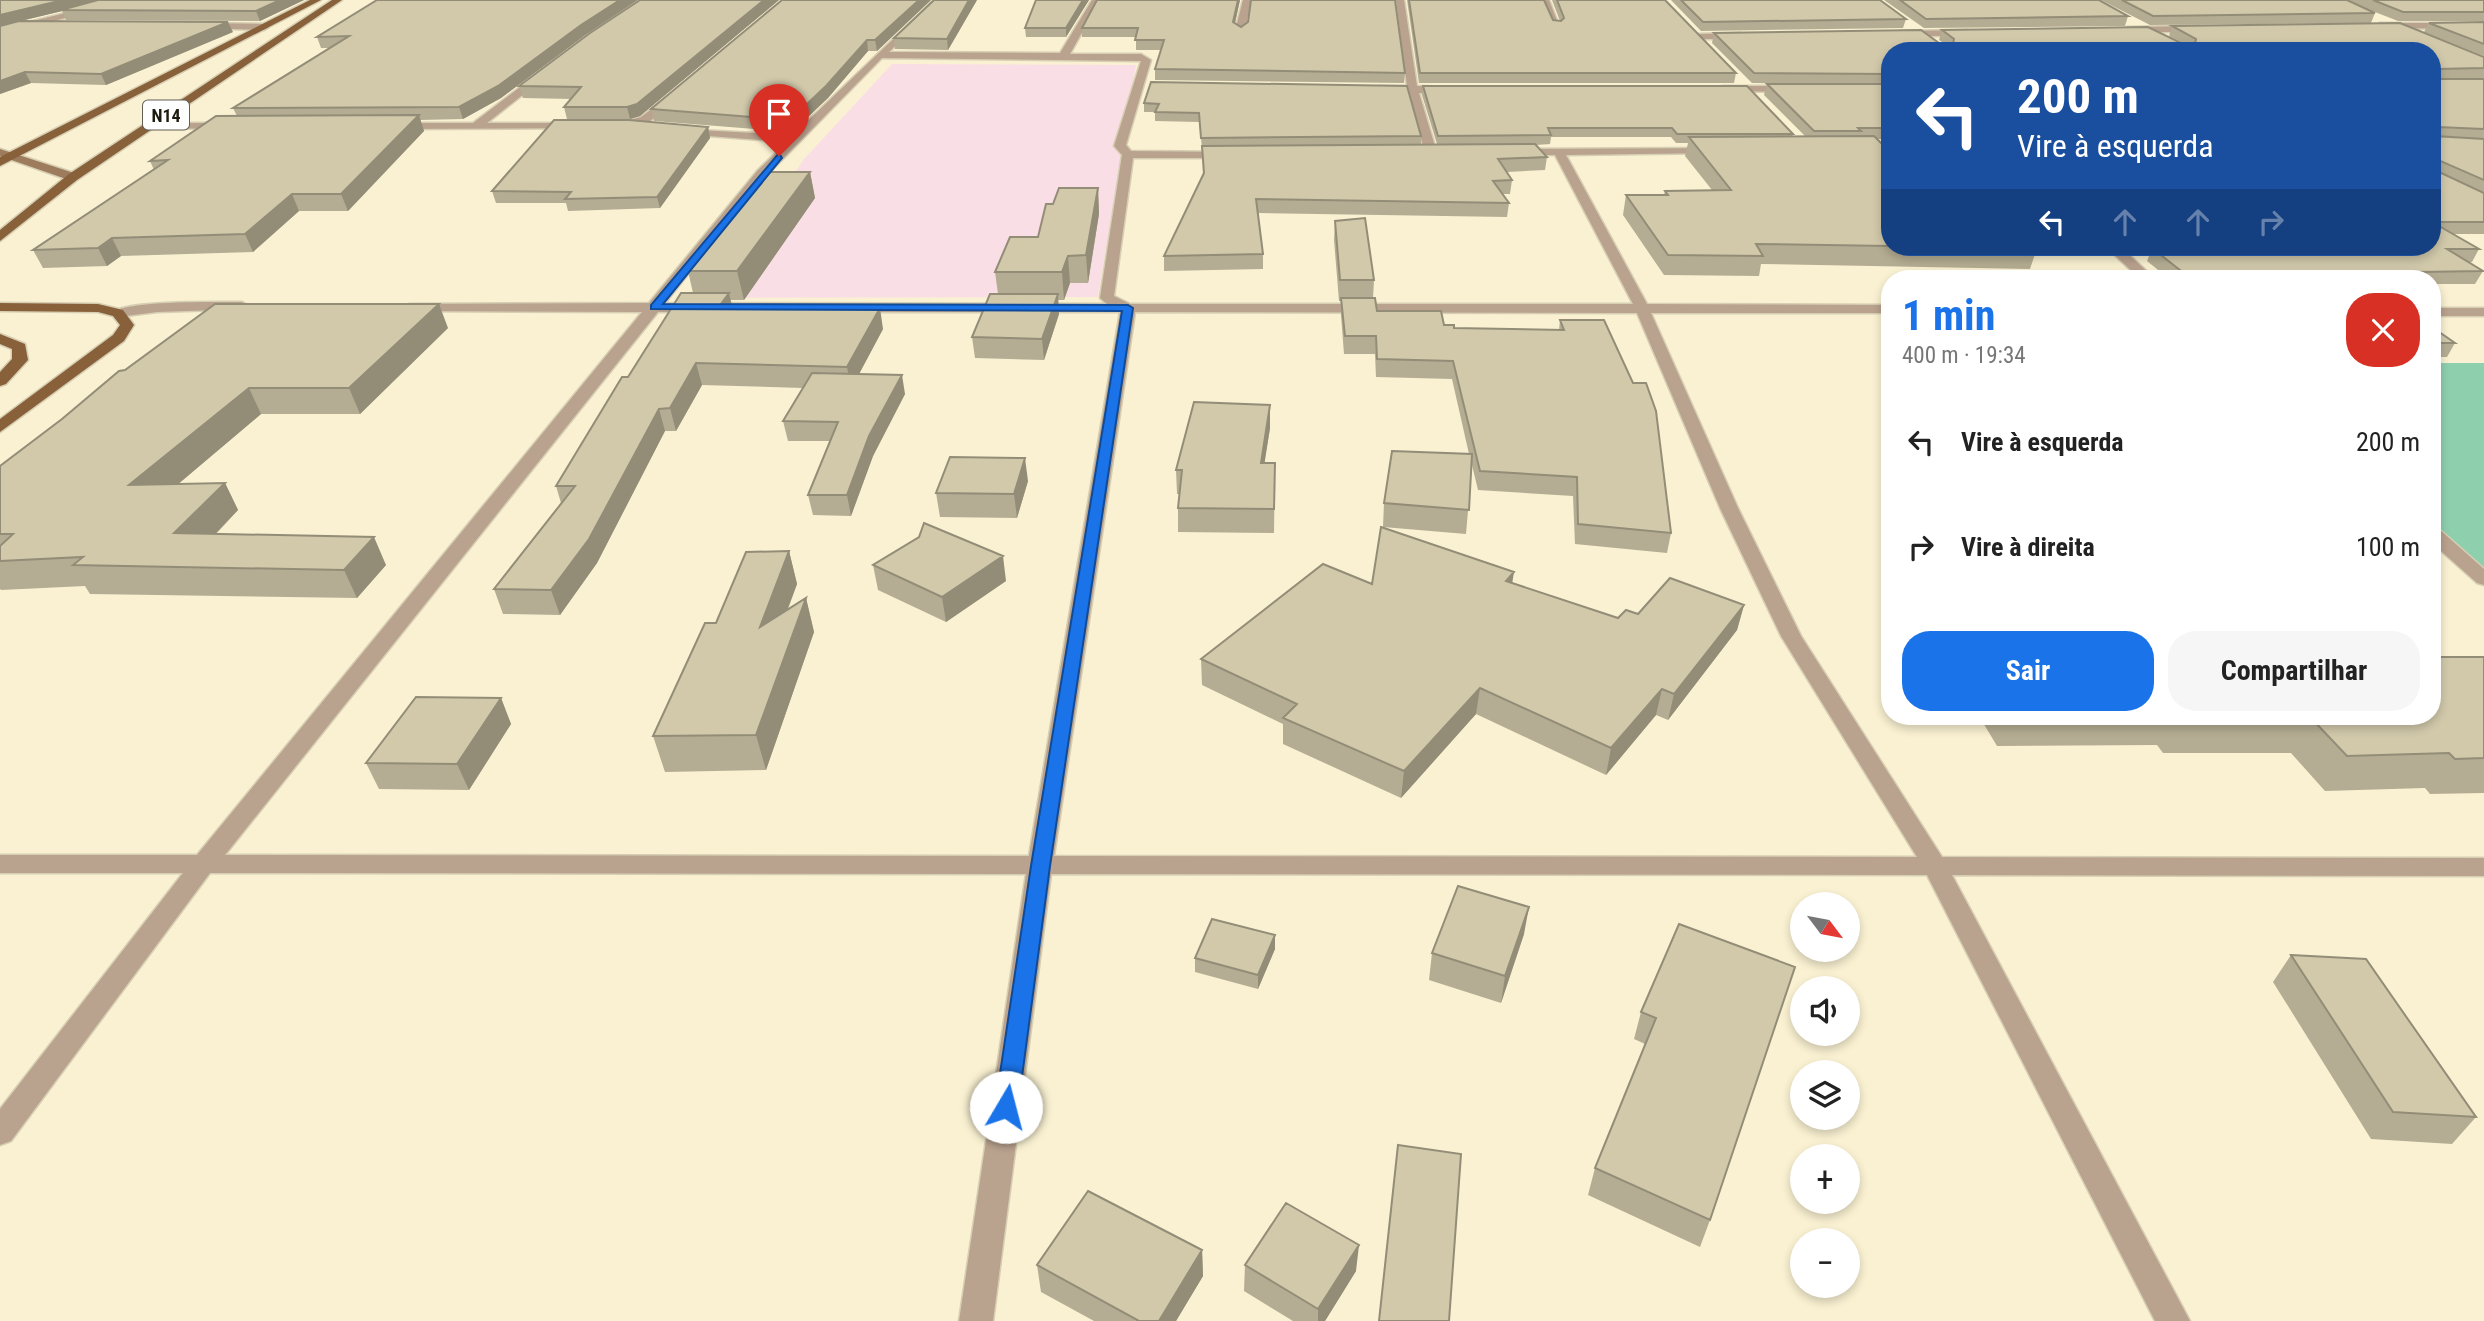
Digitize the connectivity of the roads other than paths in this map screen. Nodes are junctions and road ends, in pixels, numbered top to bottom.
1 (130, 0) edge
2 (317, 0) edge
3 (338, 0) edge
4 (939, 0) edge
5 (1096, 0) edge
6 (1247, 0) edge
7 (1400, 0) edge
8 (1545, 0) edge
9 (2123, 18) edge
10 (1903, 20) edge
11 (2373, 22) edge
12 (24, 26) junction
13 (197, 26) edge
14 (1557, 26) edge
15 (2398, 26) junction
16 (2484, 26) edge
17 (264, 27) junction
18 (1689, 27) edge
19 (64, 28) edge
20 (2212, 29) edge
21 (2145, 30) junction
22 (1240, 31) edge
23 (2118, 31) edge
24 (0, 32) edge
25 (1978, 33) edge
26 (1882, 34) edge
27 (1922, 34) junction
28 (1750, 36) edge
29 (1698, 37) junction
30 (2422, 37) edge
31 (2166, 40) edge
32 (1933, 42) edge
33 (1706, 45) edge
34 (880, 55) junction
35 (1064, 55) junction
36 (557, 64) edge
37 (1740, 80) dead end
38 (1139, 85) junction
39 (686, 86) edge
40 (1153, 86) edge
41 (1372, 89) edge
42 (1413, 89) junction
43 (1707, 89) edge
44 (1748, 89) junction
45 (1813, 89) edge
46 (1465, 90) edge
47 (1757, 97) edge
48 (632, 125) junction
49 (150, 126) junction
50 (245, 126) edge
51 (381, 126) edge
52 (476, 126) junction
53 (591, 126) edge
54 (604, 126) edge
55 (659, 128) edge
56 (672, 130) edge
57 (796, 139) junction
58 (1724, 150) edge
59 (0, 152) edge
60 (1495, 152) edge
61 (1559, 152) junction
62 (1418, 153) edge
63 (1128, 154) junction
64 (1242, 154) edge
65 (13, 155) junction
66 (0, 162) edge
67 (73, 177) junction
68 (0, 237) edge
69 (2123, 256) edge
70 (2138, 270) edge
71 (0, 307) edge
72 (264, 307) edge
73 (403, 307) edge
74 (655, 307) junction
75 (1128, 308) junction
76 (1642, 308) junction
77 (1881, 309) edge
78 (2441, 312) edge
79 (2484, 312) edge
80 (118, 313) junction
81 (0, 339) edge
82 (0, 381) edge
83 (0, 427) edge
84 (2441, 541) edge
85 (2484, 579) edge
86 (0, 864) edge
87 (203, 865) junction
88 (1040, 866) junction
89 (1936, 866) junction
90 (2484, 867) edge
91 (0, 1132) edge
92 (976, 1321) edge
93 (2173, 1321) edge

1 - 12 street
2 - 17 main road, N14
3 - 49 main road, N14
4 - 34 street
5 - 35 street
6 - 22 street
7 - 42 street
8 - 14 street
9 - 21 street
10 - 27 street
11 - 15 street
12 - 19 street
12 - 24 street
13 - 17 street
15 - 16 street
15 - 30 street
17 - 65 main road, N14
18 - 29 street
20 - 21 street
21 - 23 street
21 - 31 street
25 - 27 street
26 - 27 street
27 - 32 street
28 - 29 street
29 - 33 street
34 - 35 street
34 - 57 street
35 - 38 street
36 - 52 street
37 - 44 street
38 - 40 street
38 - 63 street
39 - 48 street
41 - 42 street
42 - 46 street
42 - 62 street
43 - 44 street
44 - 45 street
44 - 47 street
48 - 54 street
48 - 55 street
49 - 50 street
49 - 67 main road, N14
51 - 52 street
52 - 53 street
56 - 57 street
57 - 74 street
58 - 61 street
59 - 65 main road
60 - 61 street
61 - 76 street
63 - 64 street
63 - 75 street
65 - 66 main road, N14
65 - 67 main road
67 - 68 main road, N14
69 - 70 street
71 - 80 main road
72 - 80 street
73 - 74 street
74 - 75 street
74 - 87 street
75 - 76 street
75 - 88 street
76 - 77 street
76 - 89 street
78 - 79 street
80 - 83 main road
81 - 82 main road
84 - 85 street
86 - 87 street
87 - 88 street
87 - 91 street
88 - 89 street
88 - 92 street
89 - 90 street
89 - 93 street

